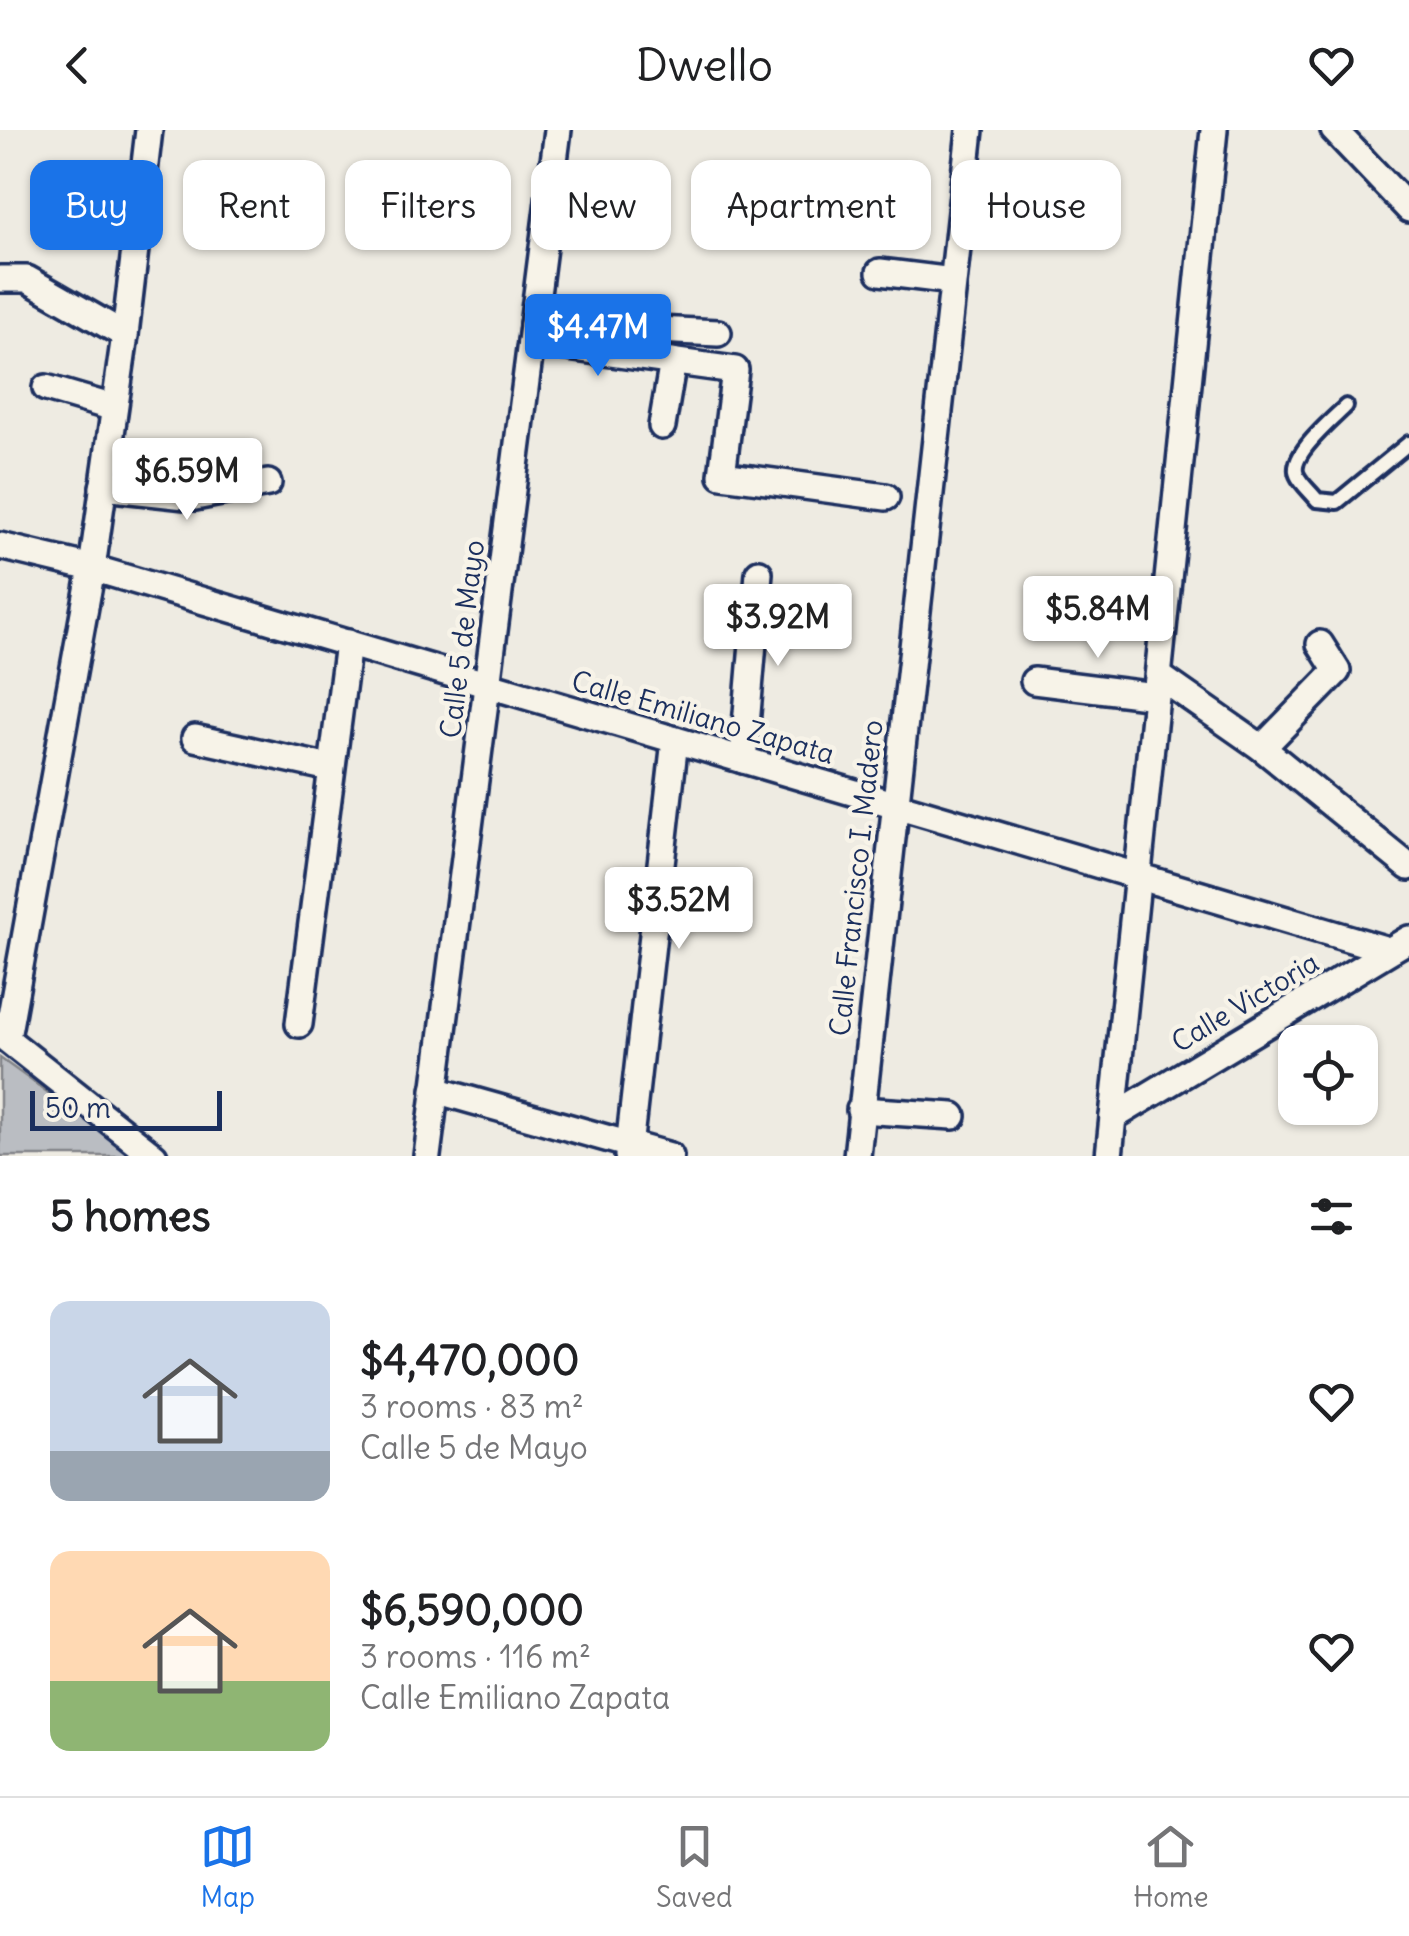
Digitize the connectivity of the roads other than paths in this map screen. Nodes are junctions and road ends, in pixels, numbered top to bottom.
1 (149, 130) edge
2 (558, 130) edge
3 (970, 130) edge
4 (1214, 130) edge
5 (1334, 130) edge
6 (1409, 209) edge
7 (880, 272) dead end
8 (0, 279) edge
9 (953, 281) junction
10 (532, 333) junction
11 (718, 333) dead end
12 (125, 335) junction
13 (672, 361) junction
14 (46, 388) dead end
15 (1346, 406) dead end
16 (114, 408) junction
17 (662, 426) dead end
18 (1409, 443) edge
19 (268, 483) dead end
20 (103, 487) junction
21 (886, 497) dead end
22 (0, 546) edge
23 (92, 568) junction
24 (758, 573) dead end
25 (348, 644) junction
26 (1320, 644) dead end
27 (1034, 681) dead end
28 (487, 685) junction
29 (1157, 686) junction
30 (194, 738) dead end
31 (675, 740) junction
32 (1262, 748) junction
33 (743, 760) junction
34 (330, 768) junction
35 (894, 804) junction
36 (1409, 868) edge
37 (1139, 877) junction
38 (1399, 944) edge
39 (299, 1024) dead end
40 (4, 1036) edge
41 (435, 1090) junction
42 (860, 1110) junction
43 (953, 1116) dead end
44 (1113, 1117) junction
45 (629, 1151) edge
46 (154, 1156) edge
47 (427, 1156) edge
48 (670, 1156) edge
49 (856, 1156) edge
50 (1109, 1156) edge

1 - 12 street
2 - 10 street, Calle 5 de Mayo
3 - 9 street, Calle Francisco I. Madero
4 - 29 street
5 - 6 street
7 - 9 street
8 - 12 street
9 - 35 street, Calle Francisco I. Madero
10 - 11 street
10 - 13 street
10 - 28 street, Calle 5 de Mayo
12 - 16 street
13 - 17 street
13 - 21 street
14 - 16 street
15 - 18 lane
16 - 20 street
19 - 20 street
20 - 23 street
22 - 23 street, Calle Emiliano Zapata
23 - 25 street, Calle Emiliano Zapata
23 - 40 street
24 - 33 street
25 - 28 street, Calle Emiliano Zapata
25 - 34 street
26 - 32 street
27 - 29 street
28 - 31 street, Calle Emiliano Zapata
28 - 41 street, Calle 5 de Mayo
29 - 32 street
29 - 37 street
30 - 34 street
31 - 33 street, Calle Emiliano Zapata
31 - 45 street
32 - 36 street
33 - 35 street, Calle Emiliano Zapata
34 - 39 street
35 - 37 street, Calle Emiliano Zapata
35 - 42 street, Calle Francisco I. Madero
37 - 38 street, Calle Emiliano Zapata
37 - 44 street
38 - 44 street, Calle Victoria
40 - 46 street
41 - 45 street
41 - 47 street, Calle 5 de Mayo
42 - 43 street
42 - 49 street, Calle Francisco I. Madero
44 - 50 street
45 - 48 street

